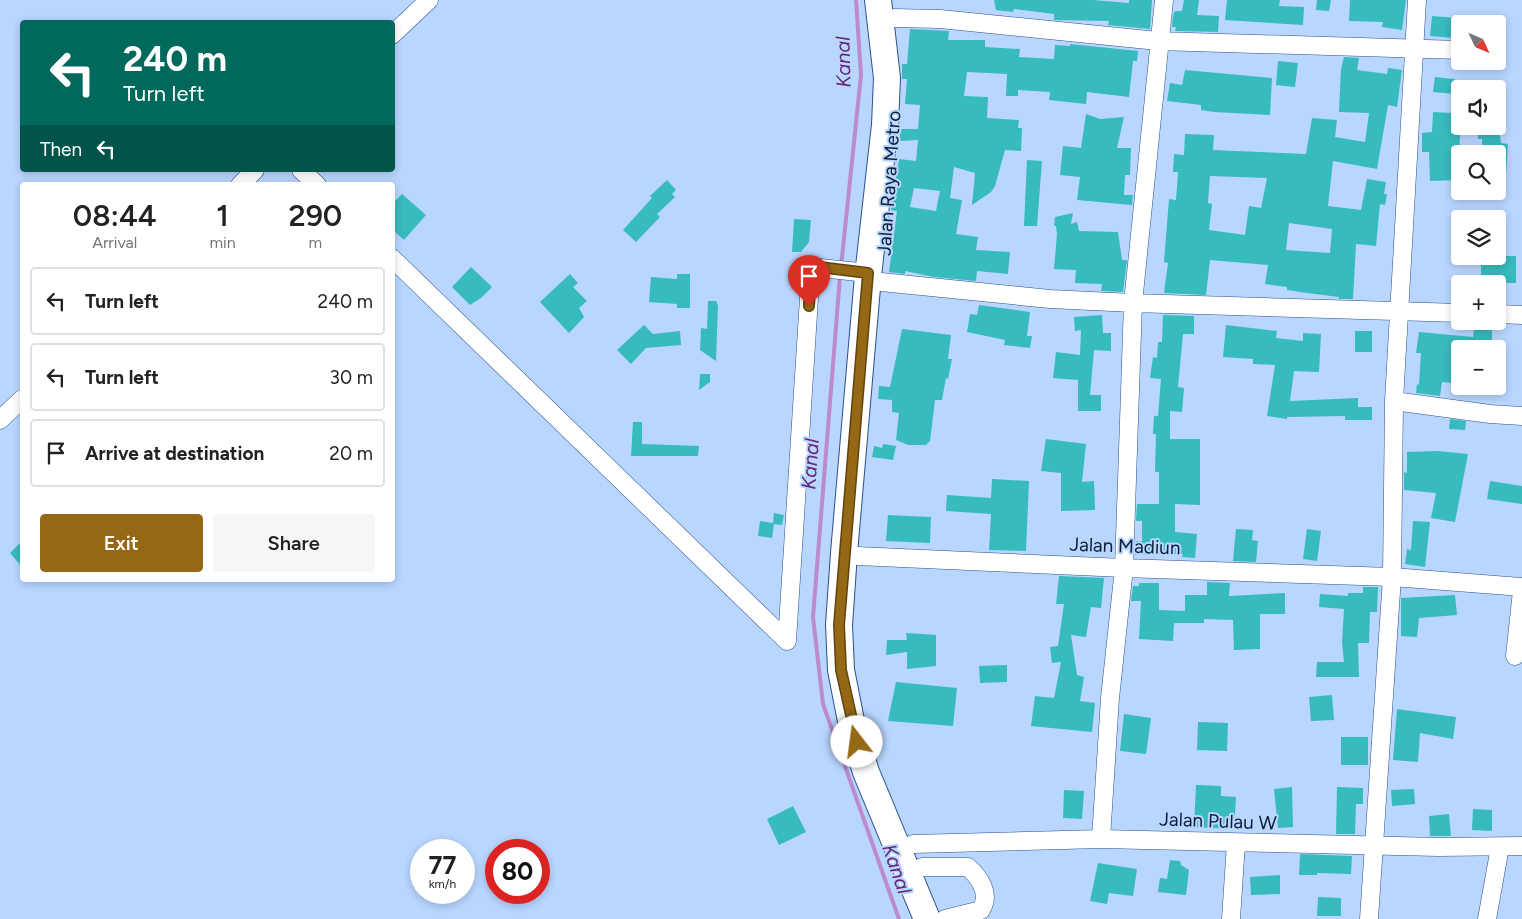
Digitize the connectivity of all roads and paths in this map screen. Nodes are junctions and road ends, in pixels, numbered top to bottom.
1 (429, 0) edge
2 (1164, 0) edge
3 (1417, 0) edge
4 (888, 6) edge
5 (395, 32) edge
6 (1158, 41) junction
7 (1412, 48) junction
8 (1451, 50) edge
9 (253, 172) edge
10 (303, 172) edge
11 (243, 182) edge
12 (314, 182) edge
13 (395, 261) edge
14 (875, 277) junction
15 (1133, 303) junction
16 (1398, 310) junction
17 (1451, 313) edge
18 (1506, 315) edge
19 (1522, 316) edge
20 (20, 401) edge
21 (1394, 401) junction
22 (1522, 416) edge
23 (0, 420) edge
24 (857, 556) junction
25 (1124, 568) junction
26 (1392, 577) junction
27 (1522, 589) edge
28 (1515, 656) dead end
29 (1101, 839) junction
30 (1236, 843) junction
31 (1375, 846) junction
32 (1522, 846) edge
33 (1500, 847) junction
34 (910, 858) junction
35 (927, 919) edge
36 (944, 919) edge
37 (1230, 919) edge
38 (1369, 919) edge
39 (1487, 919) edge

1 - 5 street
2 - 6 street
3 - 7 street
4 - 6 street
4 - 14 highway
6 - 7 street
6 - 15 street
7 - 8 street
7 - 16 street
9 - 11 street
10 - 12 street
13 - 14 street
14 - 15 street
14 - 24 highway, Jalan Raya Metro
14 - 34 highway
15 - 16 street
15 - 25 street
16 - 17 street
16 - 21 street
18 - 19 street
20 - 23 street
21 - 22 street
21 - 26 street
24 - 25 street, Jalan Madiun
24 - 34 highway, Jalan Raya Metro
25 - 26 street, Jalan Madiun
25 - 29 street
26 - 27 street, Jalan Madiun
26 - 31 street
27 - 28 street
29 - 30 street, Jalan Pulau W
29 - 34 street, Jalan Pulau W
30 - 31 street, Jalan Pulau W
30 - 37 street
31 - 33 street, Jalan Pulau W
31 - 38 street
32 - 33 street, Jalan Pulau W
33 - 39 street
34 - 35 highway
34 - 36 highway, Jalan Raya Metro
34 - 36 street

